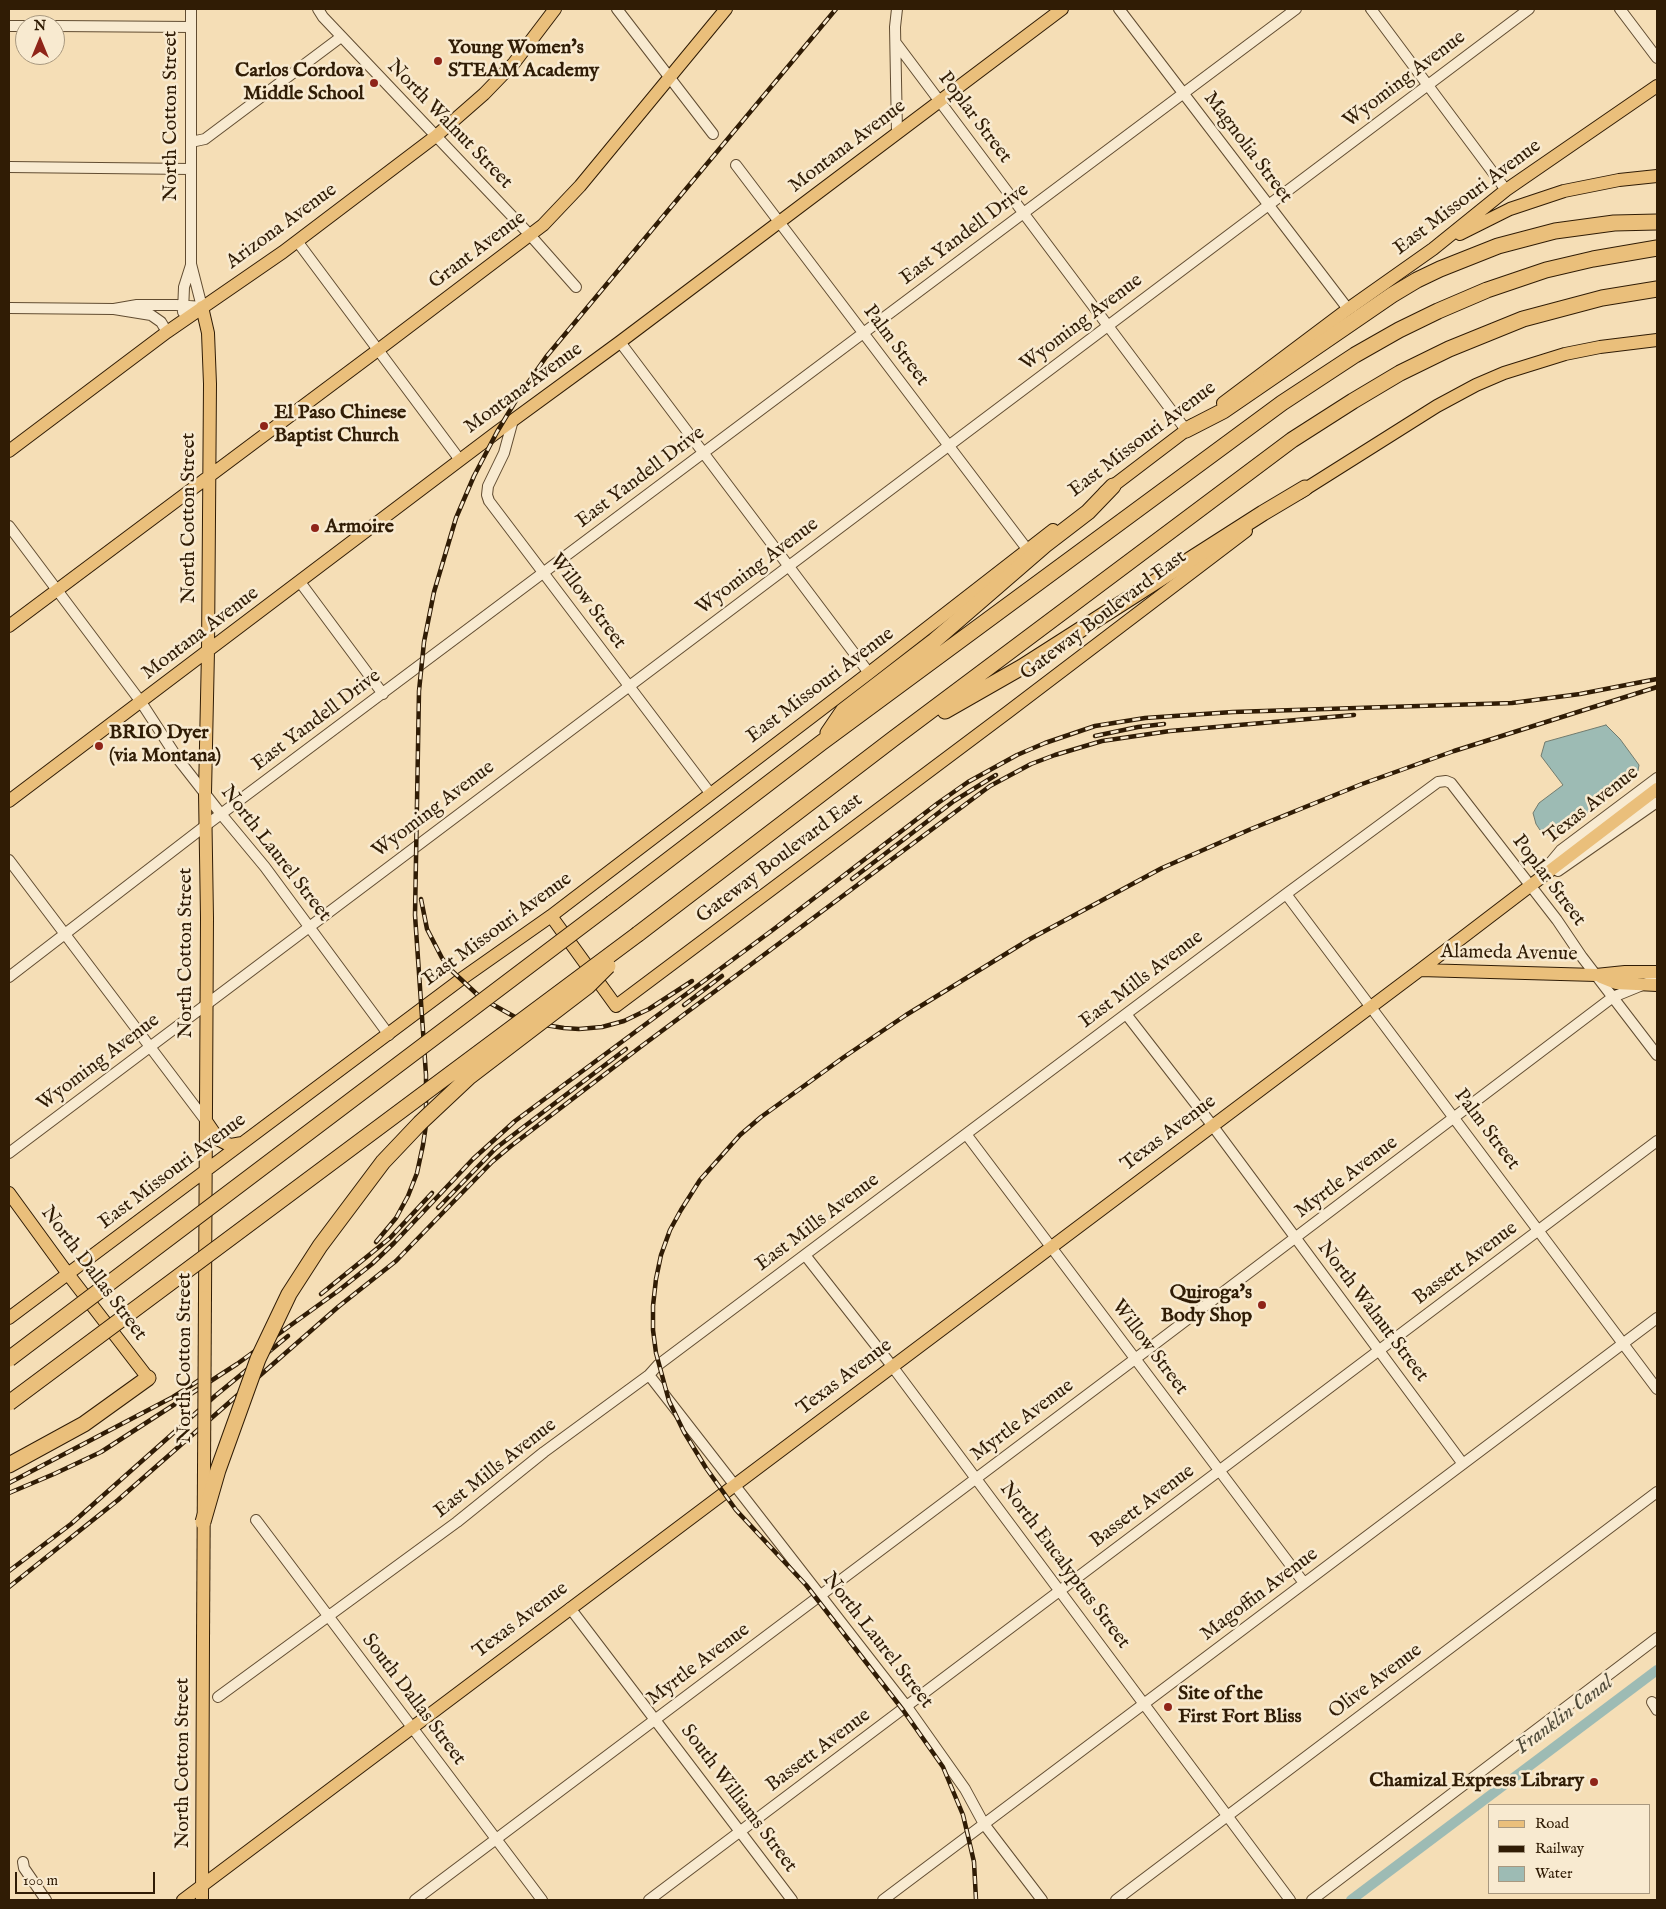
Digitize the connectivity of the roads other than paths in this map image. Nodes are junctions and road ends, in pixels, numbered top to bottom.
1 (191, 9) edge
2 (318, 9) edge
3 (555, 9) edge
4 (617, 9) edge
5 (726, 9) edge
6 (897, 9) edge
7 (1062, 9) edge
8 (1120, 9) edge
9 (1296, 9) edge
10 (1371, 9) edge
11 (1529, 9) edge
12 (1620, 9) edge
13 (65, 26) edge
14 (191, 27) junction
15 (341, 37) junction
16 (896, 44) junction
17 (1657, 58) edge
18 (670, 78) junction
19 (1427, 85) junction
20 (1657, 86) edge
21 (1183, 93) junction
22 (939, 102) junction
23 (897, 133) junction
24 (713, 134) dead end
25 (436, 136) junction
26 (191, 142) junction
27 (736, 165) dead end
28 (9, 167) edge
29 (191, 169) junction
30 (1657, 176) edge
31 (1506, 190) junction
32 (1269, 204) junction
33 (1024, 213) junction
34 (779, 222) junction
35 (1657, 222) edge
36 (530, 235) junction
37 (297, 241) junction
38 (1657, 248) edge
39 (1433, 249) junction
40 (191, 264) junction
41 (576, 287) dead end
42 (1657, 288) edge
43 (184, 306) junction
44 (9, 308) edge
45 (202, 308) junction
46 (114, 309) junction
47 (1348, 309) junction
48 (183, 321) junction
49 (1108, 325) junction
50 (167, 332) junction
51 (864, 334) junction
52 (1657, 340) edge
53 (620, 342) junction
54 (378, 350) junction
55 (513, 420) junction
56 (1186, 430) junction
57 (948, 446) junction
58 (9, 451) edge
59 (704, 454) junction
60 (460, 460) junction
61 (209, 475) junction
62 (1113, 486) junction
63 (1305, 488) junction
64 (9, 526) edge
65 (1027, 549) junction
66 (789, 566) junction
67 (543, 573) junction
68 (300, 582) junction
69 (57, 590) junction
70 (9, 626) edge
71 (208, 652) junction
72 (869, 673) junction
73 (629, 686) junction
74 (383, 694) junction
75 (141, 702) junction
76 (893, 739) junction
77 (821, 743) junction
78 (1657, 778) edge
79 (1443, 780) joint
80 (1657, 789) edge
81 (205, 793) junction
82 (710, 793) junction
83 (9, 801) edge
84 (1657, 802) edge
85 (221, 814) junction
86 (206, 826) junction
87 (9, 860) edge
88 (1531, 886) junction
89 (1286, 894) junction
90 (551, 916) junction
91 (309, 926) junction
92 (65, 934) junction
93 (638, 934) junction
94 (1420, 970) junction
95 (1657, 972) edge
96 (1596, 975) junction
97 (9, 977) edge
98 (1657, 979) edge
99 (1640, 985) junction
100 (1657, 986) edge
101 (1613, 997) junction
102 (206, 1004) junction
103 (1371, 1006) junction
104 (1126, 1014) junction
105 (390, 1035) junction
106 (149, 1047) junction
107 (1657, 1055) edge
108 (1455, 1118) junction
109 (206, 1121) junction
110 (1212, 1125) junction
111 (966, 1134) junction
112 (1657, 1141) edge
113 (242, 1143) junction
114 (9, 1153) edge
115 (206, 1170) junction
116 (9, 1193) edge
117 (1540, 1230) junction
118 (1295, 1239) junction
119 (1051, 1246) junction
120 (805, 1255) junction
121 (68, 1274) junction
122 (9, 1318) edge
123 (1657, 1318) edge
124 (1624, 1344) junction
125 (1380, 1351) junction
126 (9, 1359) edge
127 (1135, 1359) junction
128 (892, 1366) junction
129 (649, 1375) junction
130 (148, 1378) joint
131 (1657, 1389) edge
132 (9, 1403) edge
133 (1463, 1464) junction
134 (9, 1465) edge
135 (1220, 1471) junction
136 (976, 1479) junction
137 (735, 1484) junction
138 (1657, 1492) edge
139 (256, 1520) dead end
140 (203, 1522) junction
141 (1304, 1583) junction
142 (1060, 1591) junction
143 (819, 1596) junction
144 (570, 1608) junction
145 (328, 1616) junction
146 (1657, 1638) edge
147 (218, 1697) dead end
148 (1144, 1704) junction
149 (907, 1707) junction
150 (656, 1720) junction
151 (412, 1728) junction
152 (1227, 1816) junction
153 (984, 1824) junction
154 (740, 1832) junction
155 (496, 1840) junction
156 (23, 1862) dead end
157 (202, 1886) junction
158 (46, 1900) edge
159 (183, 1900) edge
160 (202, 1900) edge
161 (415, 1900) edge
162 (542, 1900) edge
163 (649, 1900) edge
164 (792, 1900) edge
165 (883, 1900) edge
166 (1042, 1900) edge
167 (1116, 1900) edge
168 (1290, 1900) edge
169 (1312, 1900) edge

1 - 14 street, North Cotton Street
2 - 15 street, North Walnut Street
3 - 25 main road, Arizona Avenue
4 - 18 street
5 - 18 main road, Grant Avenue
6 - 16 street
7 - 22 main road, Montana Avenue
8 - 21 street, Magnolia Street
9 - 21 street, East Yandell Drive
10 - 19 street
11 - 19 street, Wyoming Avenue
12 - 17 street
13 - 14 street
14 - 26 street, North Cotton Street
15 - 25 street, North Walnut Street
15 - 26 street
16 - 22 street, Poplar Street
16 - 23 street
18 - 24 street
18 - 36 main road, Grant Avenue
19 - 31 street
19 - 32 street, Wyoming Avenue
20 - 31 main road, East Missouri Avenue
21 - 32 street, Magnolia Street
21 - 33 street, East Yandell Drive
22 - 23 main road, Montana Avenue
22 - 33 street, Poplar Street
23 - 34 main road, Montana Avenue
25 - 36 street, North Walnut Street
25 - 37 main road, Arizona Avenue
26 - 29 street, North Cotton Street
27 - 34 street, Palm Street
28 - 29 street
29 - 40 street, North Cotton Street
30 - 39 main road
31 - 39 main road, East Missouri Avenue
32 - 47 street, Magnolia Street
32 - 49 street, Wyoming Avenue
33 - 49 street, Poplar Street
33 - 51 street, East Yandell Drive
34 - 51 street, Palm Street
34 - 53 main road, Montana Avenue
35 - 56 highway
36 - 41 street, North Walnut Street
36 - 54 main road, Grant Avenue
37 - 45 main road, Arizona Avenue
37 - 54 street
38 - 77 highway
39 - 47 main road, East Missouri Avenue
40 - 43 street
40 - 45 street, North Cotton Street
42 - 76 highway
43 - 45 street
43 - 46 street
43 - 48 street
44 - 46 street
45 - 48 main road, Arizona Avenue
45 - 61 main road, North Cotton Street
46 - 50 street
47 - 56 main road, East Missouri Avenue
48 - 50 main road, Arizona Avenue
49 - 56 street, Poplar Street
49 - 57 street, Wyoming Avenue
50 - 58 main road, Arizona Avenue
51 - 57 street, Palm Street
51 - 59 street, East Yandell Drive
52 - 63 main road, Gateway Boulevard East
53 - 55 main road, Montana Avenue
53 - 59 street
54 - 60 street
54 - 61 main road, Grant Avenue
55 - 60 main road, Montana Avenue
55 - 67 street, Willow Street
56 - 62 main road, East Missouri Avenue
57 - 65 street, Palm Street
57 - 66 street, Wyoming Avenue
59 - 66 street
59 - 67 street, East Yandell Drive
60 - 68 main road, Montana Avenue
61 - 69 main road, Grant Avenue
61 - 71 main road, North Cotton Street
62 - 65 main road, East Missouri Avenue
62 - 77 highway
63 - 76 highway
63 - 90 main road, Gateway Boulevard East
64 - 69 street, North Laurel Street
65 - 72 main road, East Missouri Avenue
66 - 72 street
66 - 73 street, Wyoming Avenue
67 - 73 street, Willow Street
67 - 74 street, East Yandell Drive
68 - 71 main road, Montana Avenue
68 - 74 street
69 - 70 main road, Grant Avenue
69 - 75 street, North Laurel Street
71 - 75 main road, Montana Avenue
71 - 81 main road, North Cotton Street
72 - 82 main road, East Missouri Avenue
73 - 82 street, Willow Street
73 - 91 street, Wyoming Avenue
74 - 85 street, East Yandell Drive
75 - 81 street, North Laurel Street
75 - 83 main road, Montana Avenue
76 - 93 highway
77 - 126 highway, bridge
78 - 88 street, Texas Avenue
79 - 88 street, Poplar Street
79 - 89 street, East Mills Avenue
80 - 88 main road
81 - 85 street, North Laurel Street
81 - 86 main road, North Cotton Street
82 - 90 main road, East Missouri Avenue
84 - 88 street, Texas Avenue
85 - 86 street, East Yandell Drive
85 - 91 street, North Laurel Street
86 - 92 street, East Yandell Drive
86 - 102 main road, North Cotton Street
87 - 92 street
88 - 94 main road, Texas Avenue
88 - 96 street, Poplar Street
89 - 103 street, Palm Street
89 - 104 street, East Mills Avenue
90 - 105 main road, East Missouri Avenue
91 - 102 street, Wyoming Avenue
91 - 105 street, North Laurel Street
92 - 97 street, East Yandell Drive
92 - 106 street
93 - 132 highway, bridge
93 - 140 highway, bridge
94 - 96 main road, Alameda Avenue
94 - 103 main road, Texas Avenue
95 - 96 main road, Alameda Avenue
96 - 99 main road, Alameda Avenue
96 - 101 street, Poplar Street
98 - 99 street, Myrtle Avenue
99 - 100 main road, Alameda Avenue
99 - 101 street, Myrtle Avenue
101 - 107 street, Poplar Street
101 - 108 street, Myrtle Avenue
102 - 106 street, Wyoming Avenue
102 - 109 main road, North Cotton Street
103 - 108 street, Palm Street
103 - 110 main road, Texas Avenue
104 - 110 street, North Walnut Street
104 - 111 street, East Mills Avenue
105 - 113 main road, East Missouri Avenue
106 - 109 street
106 - 114 street, Wyoming Avenue
108 - 117 street, Palm Street
108 - 118 street, Myrtle Avenue
109 - 113 main road
109 - 115 main road, North Cotton Street
110 - 118 street, North Walnut Street
110 - 119 main road, Texas Avenue
111 - 119 street, Willow Street
111 - 120 street, East Mills Avenue
112 - 117 street, Bassett Avenue
113 - 115 main road, East Missouri Avenue
115 - 121 main road, East Missouri Avenue
115 - 140 main road, North Cotton Street, bridge
116 - 121 main road, North Dallas Street
117 - 124 street, Palm Street
117 - 125 street, Bassett Avenue
118 - 125 street, North Walnut Street
118 - 127 street, Myrtle Avenue
119 - 127 street, Willow Street
119 - 128 main road, Texas Avenue
120 - 128 street, North Eucalyptus Street
120 - 129 street, East Mills Avenue
121 - 122 main road, East Missouri Avenue
121 - 130 main road, North Dallas Street
123 - 124 street, Magoffin Avenue
124 - 131 street, Palm Street
124 - 133 street, Magoffin Avenue
125 - 133 street, North Walnut Street
125 - 135 street, Bassett Avenue
127 - 135 street, Willow Street
127 - 136 street, Myrtle Avenue
128 - 136 street, North Eucalyptus Street
128 - 137 main road, Texas Avenue
129 - 137 street, North Laurel Street
129 - 145 street, East Mills Avenue
130 - 134 highway
133 - 141 street, Magoffin Avenue
135 - 141 street, Willow Street
135 - 142 street, Bassett Avenue
136 - 142 street, North Eucalyptus Street
136 - 143 street, Myrtle Avenue
137 - 143 street, North Laurel Street
137 - 144 main road, Texas Avenue
138 - 152 street, Olive Avenue
139 - 145 street, South Dallas Street
140 - 157 main road, North Cotton Street, bridge
141 - 148 street, Magoffin Avenue
142 - 148 street, North Eucalyptus Street
142 - 149 street, Bassett Avenue
143 - 149 street, North Laurel Street
143 - 150 street, Myrtle Avenue
144 - 150 street, South Williams Street
144 - 151 main road, Texas Avenue
145 - 147 street, East Mills Avenue
145 - 151 street, South Dallas Street
146 - 169 street
148 - 152 street, North Eucalyptus Street
148 - 153 street, Magoffin Avenue
149 - 153 street, North Laurel Street
149 - 154 street, Bassett Avenue
150 - 154 street, South Williams Street
150 - 155 street, Myrtle Avenue
151 - 155 street, South Dallas Street
151 - 157 main road, Texas Avenue
152 - 167 street, Olive Avenue
152 - 168 street, North Eucalyptus Street
153 - 165 street, Magoffin Avenue
153 - 166 street, North Laurel Street
154 - 163 street, Bassett Avenue
154 - 164 street, South Williams Street
155 - 161 street, Myrtle Avenue
155 - 162 street, South Dallas Street
156 - 158 street
157 - 159 main road, Texas Avenue
157 - 160 main road, North Cotton Street

